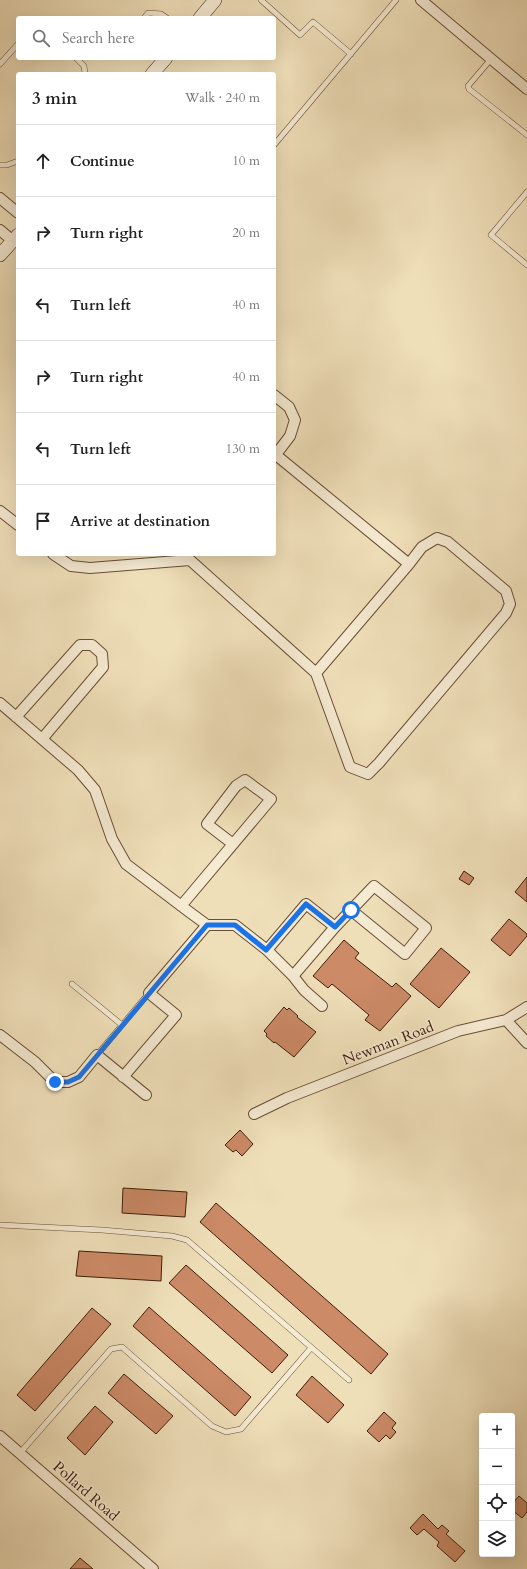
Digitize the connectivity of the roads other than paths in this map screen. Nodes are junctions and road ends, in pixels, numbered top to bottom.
1 (214, 0) edge
2 (261, 0) edge
3 (396, 0) edge
4 (421, 0) edge
5 (146, 16) edge
6 (164, 16) edge
7 (202, 16) edge
8 (16, 46) edge
9 (351, 54) junction
10 (490, 59) junction
11 (78, 60) edge
12 (164, 60) edge
13 (0, 64) edge
14 (86, 72) edge
15 (154, 72) edge
16 (527, 90) edge
17 (527, 135) edge
18 (276, 143) edge
19 (16, 162) edge
20 (0, 165) edge
21 (527, 192) edge
22 (0, 198) edge
23 (16, 211) edge
24 (0, 230) edge
25 (15, 238) edge
26 (0, 255) edge
27 (527, 265) edge
28 (276, 397) edge
29 (276, 455) edge
30 (276, 457) edge
31 (0, 511) edge
32 (16, 524) edge
33 (56, 556) edge
34 (193, 557) edge
35 (408, 564) junction
36 (316, 673) junction
37 (0, 703) edge
38 (16, 717) junction
39 (42, 739) junction
40 (233, 844) junction
41 (181, 906) junction
42 (351, 910) junction
43 (207, 925) junction
44 (335, 927) junction
45 (266, 950) junction
46 (293, 976) junction
47 (72, 984) dead end
48 (149, 993) junction
49 (322, 1006) dead end
50 (527, 1007) edge
51 (506, 1020) junction
52 (122, 1026) junction
53 (0, 1035) edge
54 (527, 1043) edge
55 (97, 1055) junction
56 (123, 1077) junction
57 (146, 1095) dead end
58 (254, 1114) dead end
59 (0, 1225) edge
60 (311, 1348) junction
61 (349, 1380) dead end
62 (0, 1436) edge
63 (20, 1453) junction
64 (153, 1569) edge

1 - 7 street
2 - 9 lane
3 - 9 lane
4 - 10 street
5 - 6 lane
8 - 13 lane
9 - 18 lane
10 - 16 street
10 - 17 lane
11 - 14 lane
12 - 15 street
19 - 20 lane
21 - 27 lane
22 - 23 street
24 - 25 street
25 - 26 street
28 - 29 street
30 - 35 street
31 - 32 street
33 - 34 street
34 - 36 street
35 - 36 street
35 - 36 street
37 - 38 street
38 - 39 street
38 - 39 street
39 - 41 street
40 - 40 street
40 - 41 street
41 - 43 street
42 - 42 street
42 - 44 street
43 - 45 street
43 - 48 street
44 - 45 street
44 - 46 street
45 - 46 street
46 - 49 street
47 - 52 lane
48 - 52 lane
48 - 56 street
50 - 51 street, Newman Road
51 - 54 street
51 - 58 street, Newman Road
52 - 55 lane
53 - 55 street
55 - 56 street
56 - 57 street
59 - 60 lane
60 - 61 lane
60 - 63 lane
62 - 63 street, Pollard Road
63 - 64 street, Pollard Road

